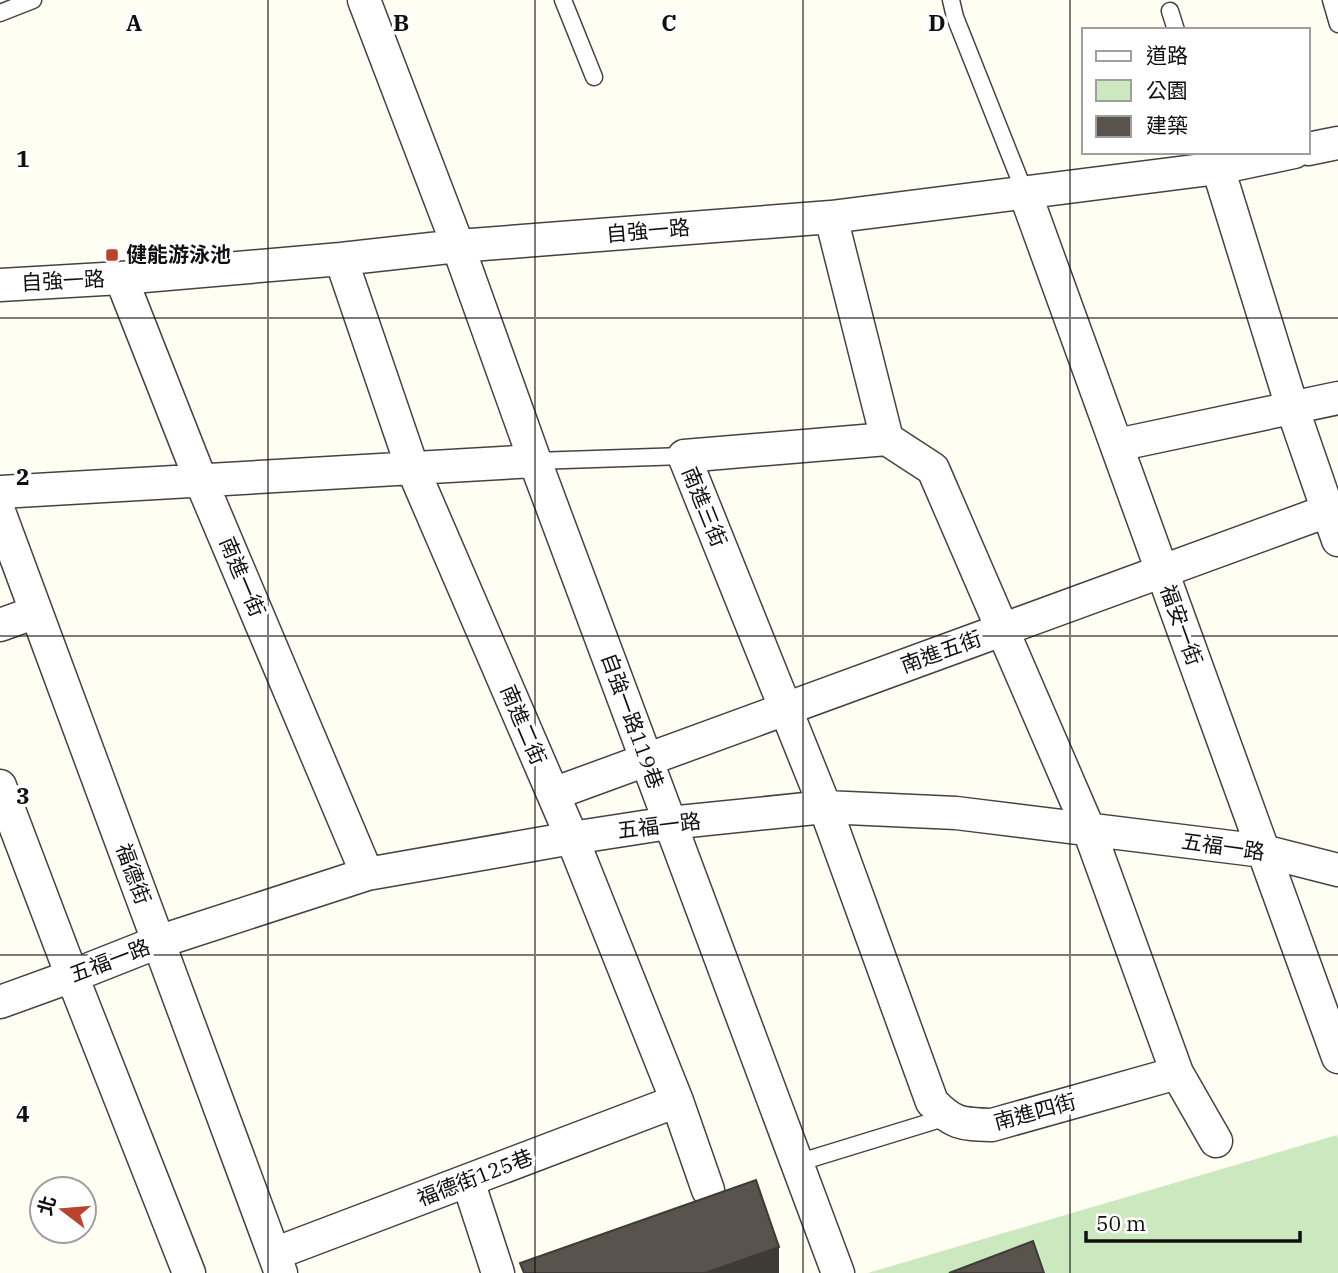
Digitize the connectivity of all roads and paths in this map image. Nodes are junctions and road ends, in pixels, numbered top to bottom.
1 (33, 0) edge
2 (364, 0) edge
3 (563, 0) edge
4 (951, 0) edge
5 (1331, 0) edge
6 (1170, 11) dead end
7 (0, 13) edge
8 (1338, 24) edge
9 (1175, 28) edge
10 (594, 77) dead end
11 (1338, 143) edge
12 (1310, 149) edge
13 (1274, 154) edge
14 (1216, 160) edge
15 (1025, 192) junction
16 (831, 217) junction
17 (458, 246) junction
18 (341, 259) junction
19 (121, 278) junction
20 (0, 285) edge
21 (1338, 398) edge
22 (1292, 407) junction
23 (887, 439) junction
24 (1116, 445) junction
25 (684, 456) junction
26 (535, 461) junction
27 (412, 467) junction
28 (201, 481) junction
29 (0, 492) edge
30 (1333, 509) edge
31 (0, 514) edge
32 (1338, 540) edge
33 (1162, 572) junction
34 (36, 612) junction
35 (0, 625) edge
36 (1002, 630) junction
37 (786, 709) junction
38 (646, 760) junction
39 (0, 786) edge
40 (553, 794) junction
41 (825, 807) junction
42 (669, 823) junction
43 (1088, 830) junction
44 (572, 838) junction
45 (1263, 851) junction
46 (1338, 870) edge
47 (367, 874) junction
48 (158, 942) junction
49 (72, 976) junction
50 (0, 1002) edge
51 (1338, 1057) edge
52 (1177, 1073) junction
53 (677, 1101) junction
54 (947, 1117) junction
55 (1216, 1141) dead end
56 (797, 1163) junction
57 (468, 1181) junction
58 (708, 1190) dead end
59 (277, 1264) edge
60 (832, 1271) edge
61 (189, 1273) edge
62 (498, 1273) edge

1 - 7 lane
2 - 17 street, 自強一路119巷
3 - 10 lane
4 - 15 lane
5 - 8 lane
6 - 9 lane
11 - 12 street
13 - 14 street, 自強一路
14 - 15 street, 自強一路
14 - 22 street
15 - 16 street, 自強一路
15 - 24 street, 福安一街
16 - 17 street, 自強一路
16 - 23 street
17 - 18 street, 自強一路
17 - 26 street, 自強一路119巷
18 - 19 street, 自強一路
18 - 27 street, 南進二街
19 - 20 street, 自強一路
19 - 28 street, 南進一街
21 - 22 street
22 - 24 street
22 - 30 street
23 - 25 street, 南進三街
23 - 36 street
24 - 33 street, 福安一街
25 - 26 lane
25 - 37 street, 南進三街
26 - 27 street
26 - 38 street, 自強一路119巷
27 - 28 street
27 - 40 street, 南進二街
28 - 29 street
28 - 47 street, 南進一街
30 - 32 street
30 - 33 street, 南進五街
31 - 34 street, 福德街
33 - 36 street, 南進五街
33 - 45 street, 福安一街
34 - 35 street
34 - 48 street, 福德街
36 - 37 street, 南進五街
36 - 43 street
37 - 38 street, 南進五街
37 - 41 street
38 - 40 street, 南進五街
38 - 42 street, 自強一路119巷
39 - 49 street
40 - 44 street, 南進二街
41 - 42 street, 五福一路
41 - 43 street, 五福一路
41 - 54 street
42 - 44 street, 五福一路
42 - 56 street, 自強一路119巷
43 - 45 street, 五福一路
43 - 52 street
44 - 47 street, 五福一路
44 - 53 street, 南進二街
45 - 46 street, 五福一路
45 - 51 street, 福安一街
47 - 48 street, 五福一路
48 - 49 street, 五福一路
48 - 59 street, 福德街
49 - 50 street, 五福一路
49 - 61 street
52 - 54 street, 南進四街
52 - 55 street
53 - 57 street, 福德街125巷
53 - 58 street, 南進二街
54 - 56 lane
56 - 60 street, 自強一路119巷
57 - 59 street, 福德街125巷
57 - 62 street

